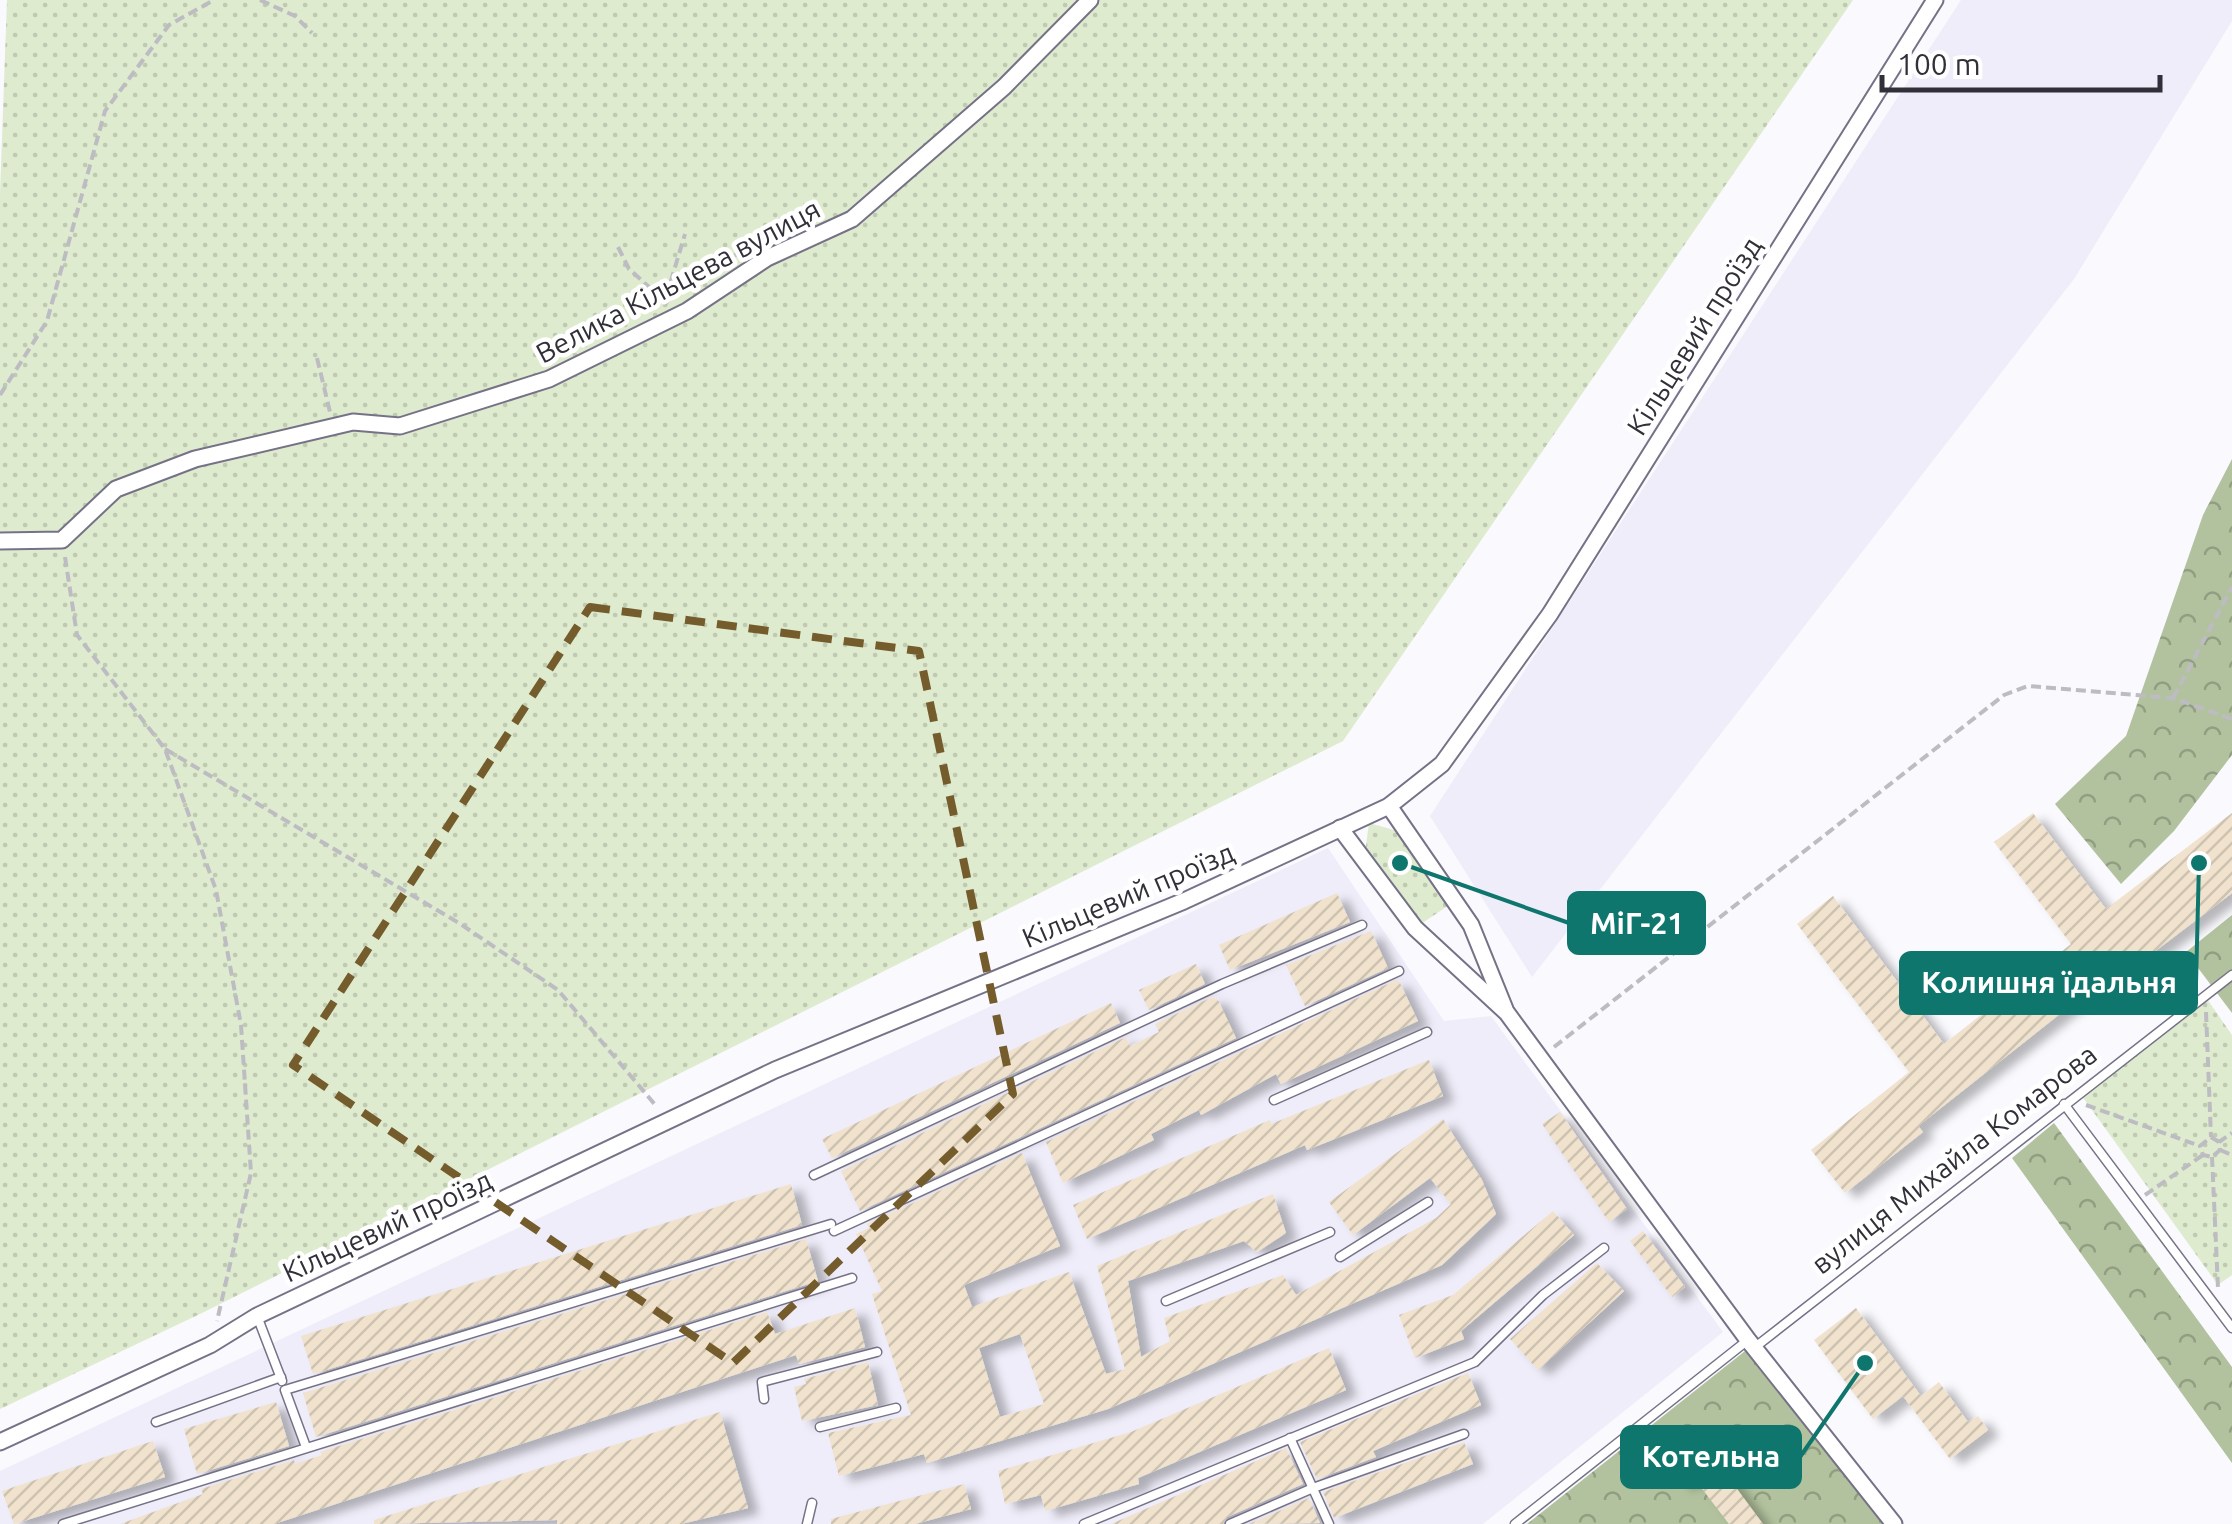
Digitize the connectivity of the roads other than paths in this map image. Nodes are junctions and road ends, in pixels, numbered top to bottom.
1 (1090, 0) edge
2 (1935, 0) edge
3 (0, 541) edge
4 (1389, 806) junction
5 (1340, 828) junction
6 (1362, 925) dead end
7 (1399, 971) dead end
8 (2232, 975) edge
9 (1507, 1012) junction
10 (1427, 1032) dead end
11 (1274, 1100) dead end
12 (2067, 1102) junction
13 (814, 1176) dead end
14 (1428, 1202) dead end
15 (1330, 1232) dead end
16 (1604, 1248) dead end
17 (1340, 1257) dead end
18 (852, 1278) dead end
19 (1166, 1301) dead end
20 (258, 1316) junction
21 (2232, 1328) edge
22 (1751, 1344) junction
23 (877, 1352) dead end
24 (281, 1377) junction
25 (286, 1390) junction
26 (764, 1399) dead end
27 (896, 1408) dead end
28 (156, 1422) dead end
29 (820, 1427) dead end
30 (1464, 1434) dead end
31 (1290, 1438) junction
32 (0, 1442) edge
33 (306, 1447) junction
34 (1313, 1488) junction
35 (812, 1503) dead end
36 (63, 1524) edge
37 (807, 1524) edge
38 (1084, 1524) edge
39 (1230, 1524) edge
40 (1330, 1524) edge
41 (1515, 1524) edge
42 (1894, 1524) edge

1 - 3 street, Велика Кільцева вулиця
2 - 4 street, Кільцевий проїзд
4 - 5 street, Кільцевий проїзд
4 - 9 street
5 - 9 street
5 - 20 street, Кільцевий проїзд
6 - 13 lane
7 - 25 lane
8 - 12 lane, вулиця Михайла Комарова
9 - 22 street
10 - 11 lane
12 - 21 lane
12 - 22 lane, вулиця Михайла Комарова
14 - 17 lane
15 - 19 lane
16 - 31 lane
18 - 33 lane
20 - 24 lane
20 - 32 street, Кільцевий проїзд
22 - 41 lane, вулиця Михайла Комарова
22 - 42 street
23 - 26 lane
24 - 25 lane
24 - 28 lane
25 - 33 lane
27 - 29 lane
30 - 34 lane
31 - 34 lane
31 - 38 lane
33 - 36 lane
34 - 39 lane
34 - 40 lane
35 - 37 lane

